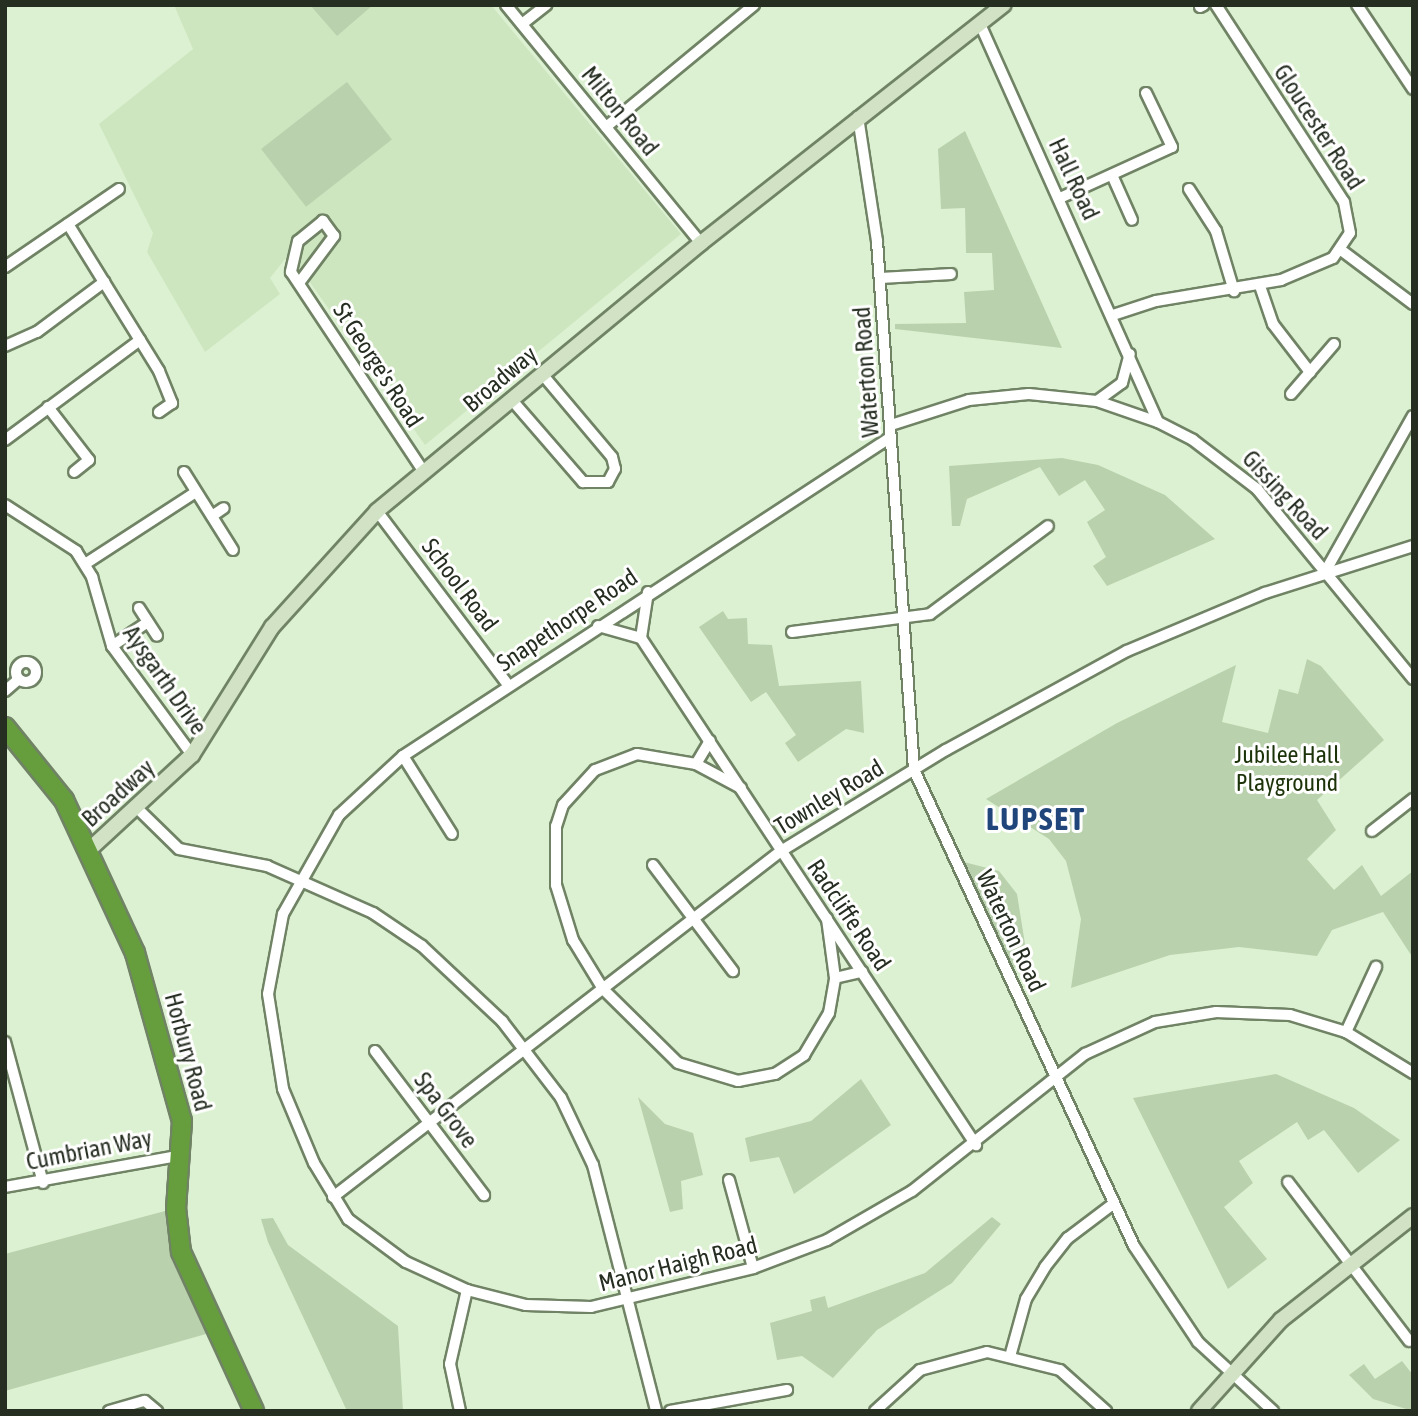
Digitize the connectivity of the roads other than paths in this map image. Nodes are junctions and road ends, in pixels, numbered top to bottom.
1 (506, 5) edge
2 (545, 5) edge
3 (754, 5) edge
4 (1003, 5) edge
5 (1216, 5) edge
6 (1357, 5) edge
7 (522, 24) junction
8 (979, 24) junction
9 (1413, 89) edge
10 (1146, 93) dead end
11 (858, 117) junction
12 (606, 127) junction
13 (1112, 175) junction
14 (119, 189) dead end
15 (1189, 189) dead end
16 (1060, 198) junction
17 (1132, 220) dead end
18 (68, 223) junction
19 (701, 243) junction
20 (1341, 250) junction
21 (5, 267) edge
22 (951, 274) dead end
23 (881, 278) junction
24 (104, 282) junction
25 (299, 283) junction
26 (1260, 286) junction
27 (1234, 292) junction
28 (1413, 304) edge
29 (1113, 315) junction
30 (140, 340) junction
31 (1334, 344) dead end
32 (5, 346) edge
33 (1130, 352) junction
34 (1310, 372) junction
35 (542, 374) junction
36 (1291, 394) dead end
37 (511, 399) junction
38 (1097, 401) junction
39 (48, 407) junction
40 (159, 412) dead end
41 (1413, 416) edge
42 (1158, 422) junction
43 (891, 425) junction
44 (891, 437) junction
45 (5, 440) edge
46 (423, 471) junction
47 (74, 472) dead end
48 (184, 472) dead end
49 (196, 492) junction
50 (5, 505) edge
51 (224, 508) dead end
52 (377, 510) junction
53 (212, 516) junction
54 (1048, 526) dead end
55 (1413, 546) edge
56 (233, 550) dead end
57 (85, 564) junction
58 (1325, 572) junction
59 (648, 592) junction
60 (139, 608) dead end
61 (903, 621) junction
62 (148, 622) junction
63 (598, 626) junction
64 (792, 632) dead end
65 (157, 636) dead end
66 (641, 638) junction
67 (111, 646) junction
68 (19, 679) dead end
69 (1413, 679) edge
70 (508, 685) junction
71 (5, 691) edge
72 (5, 727) edge
73 (710, 741) junction
74 (192, 755) junction
75 (403, 756) junction
76 (696, 764) junction
77 (914, 770) junction
78 (741, 788) junction
79 (1413, 799) edge
80 (138, 809) junction
81 (1372, 831) dead end
82 (452, 834) dead end
83 (90, 849) junction
84 (781, 851) junction
85 (653, 865) dead end
86 (301, 877) junction
87 (693, 918) junction
88 (827, 919) junction
89 (1376, 967) dead end
90 (733, 971) dead end
91 (862, 972) junction
92 (835, 978) junction
93 (603, 989) junction
94 (1346, 1032) junction
95 (5, 1041) edge
96 (526, 1049) junction
97 (375, 1051) dead end
98 (1413, 1073) edge
99 (1054, 1078) junction
100 (429, 1122) junction
101 (976, 1145) junction
102 (182, 1155) junction
103 (729, 1180) dead end
104 (1288, 1182) dead end
105 (43, 1183) junction
106 (5, 1187) edge
107 (484, 1195) dead end
108 (333, 1197) junction
109 (1113, 1204) junction
110 (1413, 1216) edge
111 (1348, 1262) junction
112 (753, 1268) junction
113 (467, 1290) junction
114 (631, 1300) junction
115 (1409, 1341) dead end
116 (1011, 1353) junction
117 (1228, 1375) junction
118 (787, 1390) dead end
119 (109, 1411) edge
120 (156, 1411) edge
121 (254, 1411) edge
122 (460, 1411) edge
123 (656, 1411) edge
124 (670, 1411) edge
125 (875, 1411) edge
126 (1106, 1411) edge
127 (1199, 1411) edge
128 (1273, 1411) edge

1 - 7 street, Milton Road
2 - 7 street
3 - 12 street
4 - 8 street, Broadway
5 - 20 street, Gloucester Road
6 - 9 street
7 - 12 street, Milton Road
8 - 11 street, Broadway
8 - 16 street, Hall Road
10 - 13 street
11 - 19 street, Broadway
11 - 23 street, Waterton Road
12 - 19 street, Milton Road
13 - 16 street
13 - 17 street
14 - 18 street
15 - 27 street
16 - 29 street, Hall Road
18 - 21 street
18 - 24 street
19 - 35 street, Broadway
20 - 26 street
20 - 28 street
22 - 23 street, Waterton Road
23 - 43 street, Waterton Road
24 - 30 street
24 - 32 street
25 - 25 street, St George's Road
25 - 46 street, St George's Road
26 - 27 street
26 - 34 street
27 - 29 street
29 - 33 street, Hall Road
30 - 39 street
30 - 40 street
31 - 34 street
33 - 38 street
33 - 42 street, Hall Road
34 - 36 street
35 - 37 street, Broadway
35 - 37 street
37 - 46 street, Broadway
38 - 42 street, Gissing Road
38 - 43 street, Gissing Road
39 - 45 street
39 - 47 street
41 - 58 street
42 - 58 street, Gissing Road
43 - 44 street, Waterton Road
44 - 59 street, Snapethorpe Road
44 - 61 street, Waterton Road
46 - 52 street, Broadway
48 - 49 street
49 - 53 street
49 - 57 street
50 - 57 street, Aysgarth Drive
51 - 53 street
52 - 70 street, School Road
52 - 74 street, Broadway
53 - 56 street
54 - 61 street
55 - 58 street, Townley Road
57 - 67 street, Aysgarth Drive
58 - 69 street, Gissing Road
58 - 77 street, Townley Road
59 - 63 street, Snapethorpe Road
59 - 66 street
60 - 62 street
61 - 64 street
61 - 77 street, Waterton Road
62 - 65 street
62 - 67 street
63 - 66 street
63 - 70 street, Snapethorpe Road
66 - 73 street, Radcliffe Road
67 - 74 street, Aysgarth Drive
68 - 71 street
70 - 75 street, Snapethorpe Road
72 - 83 highway, Horbury Road
73 - 76 street
73 - 78 street, Radcliffe Road
74 - 80 street, Broadway
75 - 82 street
75 - 86 street, Snapethorpe Road
76 - 78 street
76 - 93 street
77 - 84 street, Townley Road
77 - 99 street, Waterton Road
78 - 84 street, Radcliffe Road
79 - 81 street
80 - 83 street, Broadway
80 - 86 street
83 - 102 highway, Horbury Road
84 - 87 street, Townley Road
84 - 88 street, Radcliffe Road
85 - 87 street
86 - 96 street
86 - 108 street, Manor Haigh Road
87 - 90 street
87 - 93 street, Townley Road
88 - 91 street, Radcliffe Road
88 - 92 street
89 - 94 street
91 - 92 street
91 - 101 street, Radcliffe Road
92 - 93 street
93 - 96 street, Townley Road
94 - 98 street, Manor Haigh Road
94 - 99 street, Manor Haigh Road
95 - 105 street
96 - 100 street, Townley Road
96 - 114 street
97 - 100 street, Spa Grove
99 - 101 street, Manor Haigh Road
99 - 109 street, Waterton Road
100 - 107 street, Spa Grove
100 - 108 street, Townley Road
101 - 112 street, Manor Haigh Road
102 - 105 street, Cumbrian Way
102 - 121 highway, Horbury Road
103 - 112 street
104 - 111 street
105 - 106 street, Cumbrian Way
108 - 113 street, Manor Haigh Road
109 - 116 street
109 - 117 street, Waterton Road
110 - 111 street
111 - 115 street
111 - 117 street
112 - 114 street, Manor Haigh Road
113 - 114 street, Manor Haigh Road
113 - 122 street
114 - 123 street
116 - 125 street
116 - 126 street
117 - 127 street
117 - 128 street, Waterton Road
118 - 124 street
119 - 120 street

